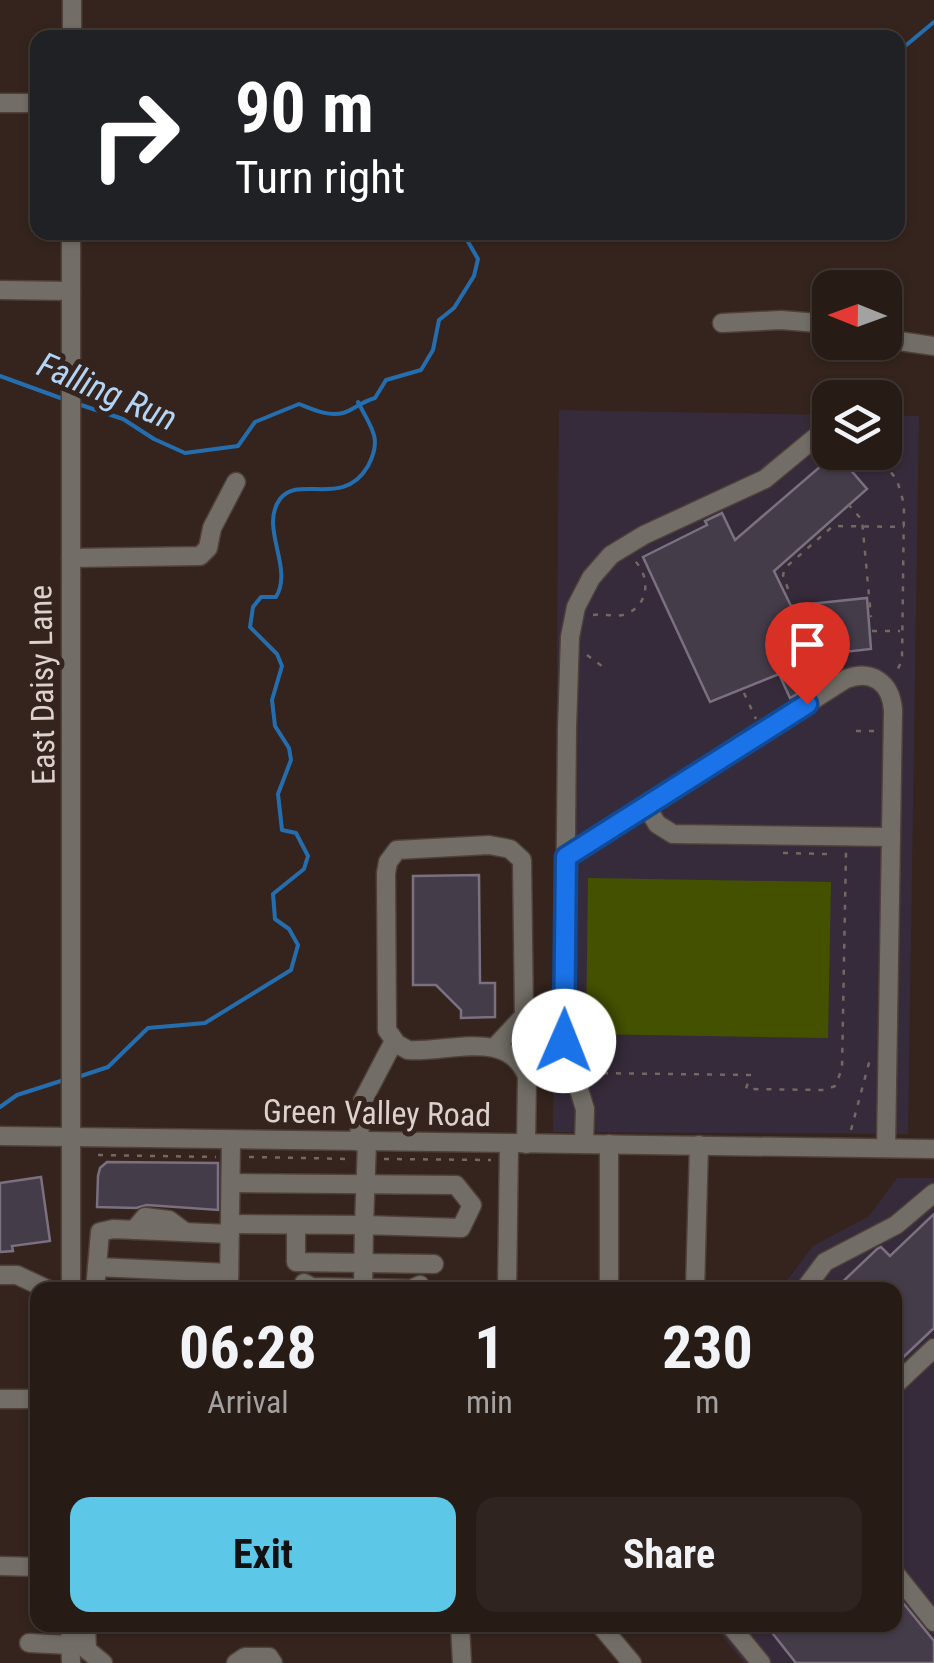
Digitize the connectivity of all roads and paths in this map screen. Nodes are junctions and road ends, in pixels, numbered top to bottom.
1 (72, 0) edge
2 (72, 30) edge
3 (0, 103) edge
4 (30, 103) edge
5 (71, 240) edge
6 (0, 290) edge
7 (71, 290) junction
8 (722, 323) dead end
9 (812, 323) edge
10 (902, 341) edge
11 (934, 346) edge
12 (812, 439) edge
13 (888, 470) edge
14 (236, 482) dead end
15 (848, 504) dead end
16 (863, 526) junction
17 (904, 527) junction
18 (629, 556) dead end
19 (71, 558) junction
20 (788, 589) dead end
21 (871, 617) dead end
22 (586, 618) dead end
23 (872, 631) dead end
24 (902, 632) junction
25 (578, 648) dead end
26 (606, 669) dead end
27 (891, 678) dead end
28 (744, 693) dead end
29 (758, 722) dead end
30 (856, 731) dead end
31 (877, 742) dead end
32 (647, 807) junction
33 (891, 838) junction
34 (832, 847) dead end
35 (841, 847) dead end
36 (772, 852) dead end
37 (566, 857) junction
38 (394, 1041) junction
39 (496, 1046) junction
40 (872, 1052) dead end
41 (593, 1086) dead end
42 (851, 1130) dead end
43 (0, 1136) edge
44 (70, 1137) junction
45 (517, 1144) junction
46 (584, 1144) junction
47 (610, 1144) junction
48 (699, 1146) junction
49 (364, 1148) junction
50 (886, 1148) junction
51 (231, 1149) junction
52 (934, 1149) edge
53 (98, 1155) dead end
54 (494, 1160) dead end
55 (366, 1182) junction
56 (230, 1183) junction
57 (934, 1193) edge
58 (296, 1225) junction
59 (364, 1226) junction
60 (436, 1228) junction
61 (230, 1229) junction
62 (363, 1264) junction
63 (97, 1267) junction
64 (299, 1274) junction
65 (0, 1275) edge
66 (427, 1275) junction
67 (31, 1282) edge
68 (71, 1282) edge
69 (96, 1282) edge
70 (229, 1282) edge
71 (306, 1282) edge
72 (363, 1282) edge
73 (418, 1282) edge
74 (508, 1282) edge
75 (609, 1282) edge
76 (695, 1282) edge
77 (810, 1282) edge
78 (934, 1348) edge
79 (902, 1378) edge
80 (0, 1399) edge
81 (30, 1399) edge
82 (0, 1566) edge
83 (30, 1567) edge
84 (902, 1583) edge
85 (934, 1622) edge
86 (86, 1632) edge
87 (460, 1632) edge
88 (606, 1632) edge
89 (736, 1632) edge
90 (29, 1644) dead end
91 (70, 1654) edge
92 (102, 1663) edge
93 (236, 1663) edge
94 (273, 1663) edge
95 (462, 1663) edge
96 (632, 1663) edge
97 (761, 1663) edge

1 - 2 street
3 - 4 street
5 - 7 street, East Daisy Lane
6 - 7 street
7 - 19 street, East Daisy Lane
8 - 9 street
10 - 11 street
12 - 37 street
13 - 17 path
14 - 19 street
15 - 16 path
16 - 17 path
16 - 20 path
16 - 21 path
17 - 24 path
18 - 22 path
19 - 44 street, East Daisy Lane
23 - 24 path
24 - 27 path
25 - 26 path
28 - 29 path
30 - 31 path
32 - 33 street
32 - 33 street
32 - 37 street
33 - 50 street
34 - 36 path
35 - 41 path
37 - 46 street
38 - 39 street
38 - 39 street
38 - 49 street
39 - 45 street
40 - 42 path
43 - 44 street, Green Valley Road
44 - 51 street, Green Valley Road
44 - 68 street, East Daisy Lane
45 - 46 street, Green Valley Road
45 - 49 street, Green Valley Road
45 - 74 street
46 - 47 street, Green Valley Road
47 - 48 street, Green Valley Road
47 - 75 street
48 - 50 street, Green Valley Road
48 - 76 street
49 - 51 street, Green Valley Road
49 - 51 path
49 - 54 path
49 - 55 street
50 - 52 street, Green Valley Road
51 - 53 path
51 - 56 street
55 - 56 street
55 - 59 street
55 - 60 street
56 - 61 street
57 - 77 street
58 - 59 street
58 - 61 street
58 - 64 street
59 - 60 street
59 - 62 street
60 - 66 street
61 - 63 street
61 - 70 street
62 - 64 street
62 - 66 street
62 - 72 street
63 - 69 street
63 - 70 street
64 - 71 street
65 - 67 street
66 - 73 street
78 - 79 street
80 - 81 street
82 - 83 street
84 - 85 street
86 - 92 street
87 - 95 street
88 - 96 street
89 - 97 street
90 - 91 street
93 - 94 street

